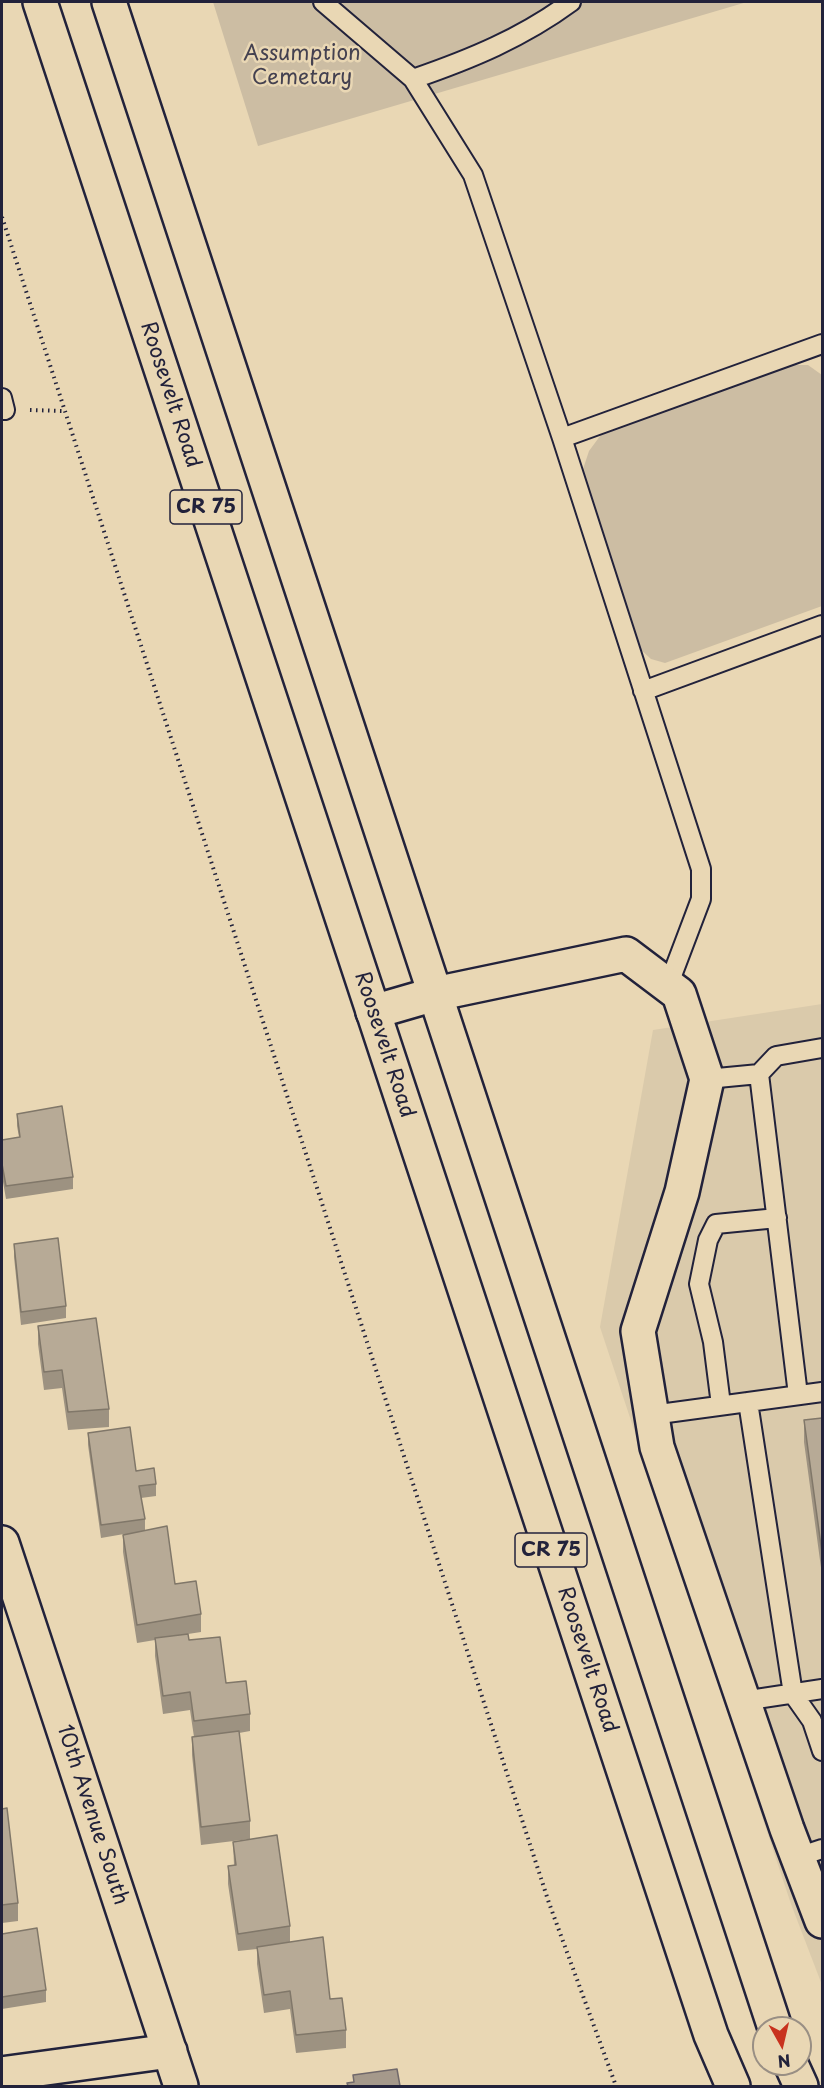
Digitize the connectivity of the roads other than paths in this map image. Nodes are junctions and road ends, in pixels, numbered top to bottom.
1 (40, 2) edge
2 (109, 2) edge
3 (323, 2) edge
4 (571, 2) edge
5 (413, 79) junction
6 (822, 344) edge
7 (562, 438) junction
8 (822, 625) edge
9 (643, 691) junction
10 (668, 986) junction
11 (435, 994) junction
12 (373, 1012) junction
13 (822, 1048) edge
14 (759, 1074) junction
15 (707, 1078) junction
16 (777, 1218) junction
17 (822, 1392) edge
18 (798, 1395) junction
19 (748, 1402) junction
20 (721, 1406) junction
21 (652, 1414) junction
22 (2, 1543) edge
23 (822, 1689) edge
24 (793, 1694) junction
25 (743, 1701) junction
26 (822, 1751) edge
27 (810, 1853) edge
28 (822, 1921) edge
29 (771, 2016) edge
30 (170, 2051) junction
31 (2, 2074) edge
32 (181, 2086) edge
33 (733, 2086) edge

1 - 12 main road, Roosevelt Road / CR 75
2 - 11 main road, CR 75
3 - 5 lane
4 - 5 lane
5 - 7 lane
6 - 7 lane
7 - 9 lane
8 - 9 lane
9 - 10 lane
10 - 11 main road
10 - 15 main road
11 - 12 main road
11 - 29 main road, CR 75
12 - 33 main road, Roosevelt Road / CR 75
13 - 14 lane
14 - 15 lane
14 - 16 lane
15 - 21 main road
16 - 18 lane
16 - 20 lane
17 - 18 lane
18 - 19 lane
19 - 20 lane
19 - 24 lane
20 - 21 lane
21 - 25 main road
22 - 30 main road, 10th Avenue South
23 - 24 lane
24 - 25 lane
24 - 26 lane
25 - 27 main road
27 - 28 main road
30 - 31 main road
30 - 32 main road, 10th Avenue South

